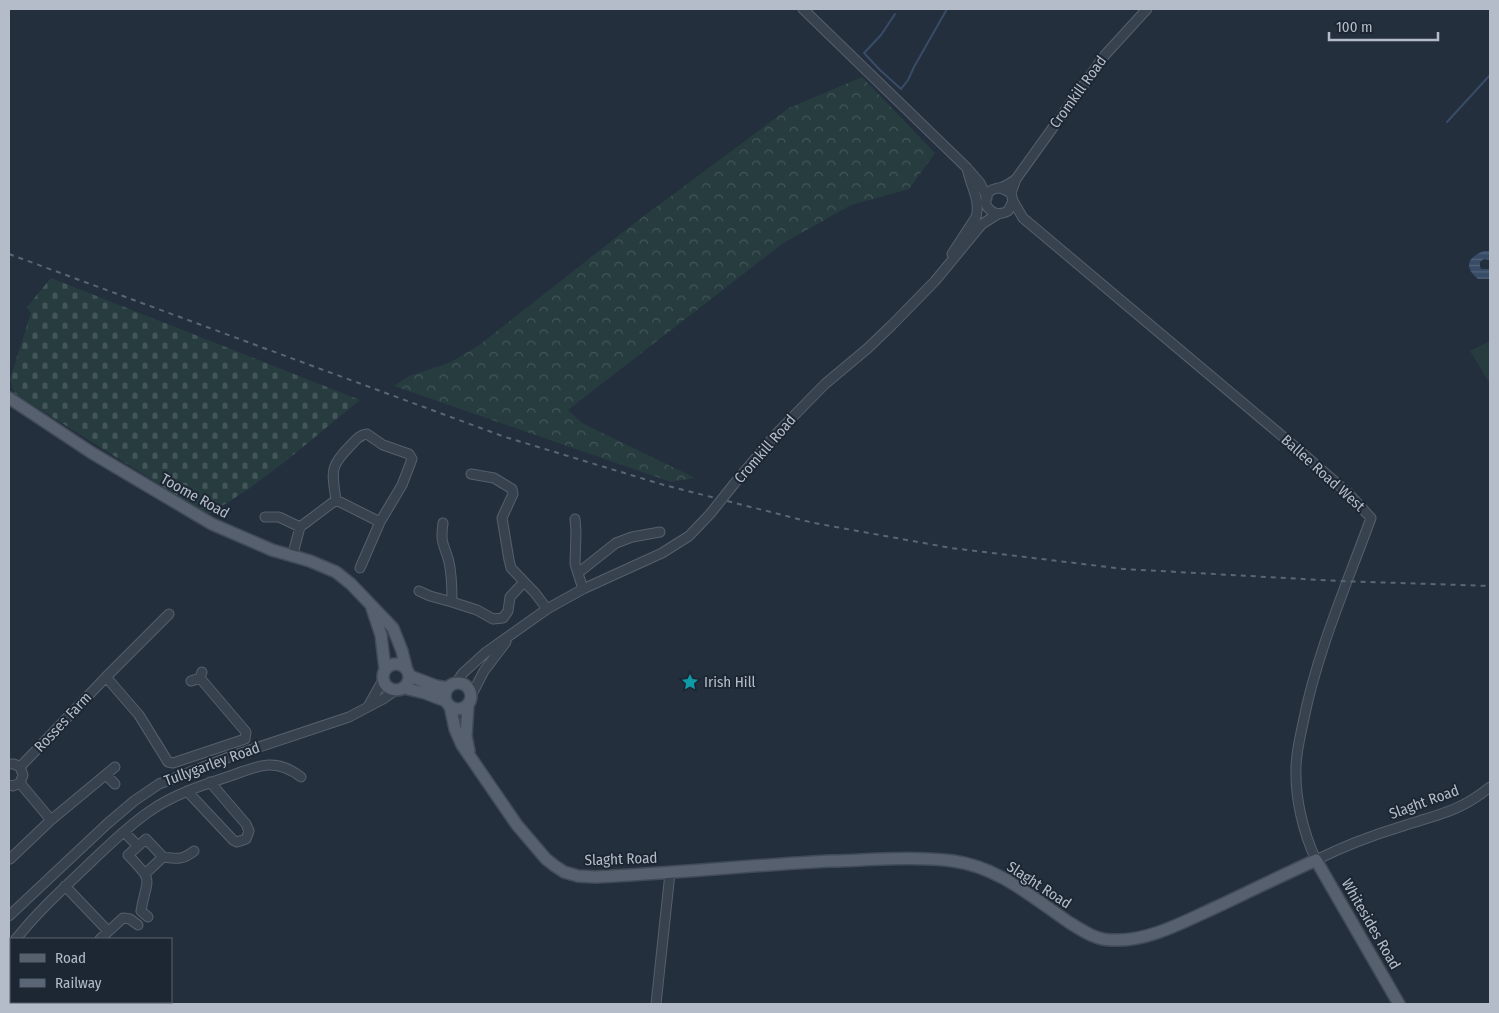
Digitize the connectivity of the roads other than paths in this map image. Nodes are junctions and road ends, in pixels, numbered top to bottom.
1 (803, 9) edge
2 (1147, 9) edge
3 (967, 168) junction
4 (1016, 179) junction
5 (980, 183) junction
6 (998, 188) junction
7 (1012, 197) junction
8 (987, 202) junction
9 (1002, 213) junction
10 (1023, 218) junction
11 (982, 224) junction
12 (942, 274) junction
13 (9, 398) edge
14 (471, 474) dead end
15 (336, 500) junction
16 (266, 517) dead end
17 (575, 520) dead end
18 (380, 522) junction
19 (443, 523) dead end
20 (300, 527) junction
21 (660, 532) dead end
22 (292, 556) junction
23 (360, 568) dead end
24 (578, 573) junction
25 (524, 582) junction
26 (584, 589) junction
27 (419, 591) dead end
28 (452, 602) junction
29 (371, 606) junction
30 (547, 609) junction
31 (168, 614) dead end
32 (516, 631) junction
33 (408, 671) junction
34 (384, 675) junction
35 (106, 677) junction
36 (197, 677) dead end
37 (452, 685) junction
38 (400, 689) junction
39 (470, 701) junction
40 (448, 704) junction
41 (369, 706) junction
42 (472, 760) junction
43 (9, 764) edge
44 (20, 767) junction
45 (115, 767) dead end
46 (106, 775) junction
47 (301, 777) dead end
48 (210, 782) junction
49 (20, 783) junction
50 (114, 784) dead end
51 (9, 785) edge
52 (1490, 786) edge
53 (188, 791) junction
54 (51, 820) junction
55 (124, 832) junction
56 (138, 846) junction
57 (194, 851) dead end
58 (163, 857) junction
59 (1316, 860) junction
60 (11, 862) edge
61 (146, 873) junction
62 (670, 873) junction
63 (65, 886) junction
64 (9, 916) edge
65 (148, 917) dead end
66 (138, 925) dead end
67 (108, 931) junction
68 (17, 938) edge
69 (101, 938) edge
70 (656, 1004) edge
71 (1399, 1004) edge

1 - 3 street
2 - 4 street, Cromkill Road
3 - 5 street
3 - 12 street
4 - 6 street, Cromkill Road
4 - 7 street, Cromkill Road
5 - 6 street
5 - 8 street
6 - 7 street
6 - 8 street
7 - 9 street
7 - 10 street, Ballee Road West
8 - 9 street
8 - 11 street, Cromkill Road
9 - 10 street, Ballee Road West
9 - 11 street, Cromkill Road
10 - 59 street, Ballee Road West
11 - 12 street, Cromkill Road
12 - 26 street, Cromkill Road, bridge
13 - 22 main road, Toome Road
14 - 25 street
15 - 18 street
15 - 18 street
15 - 20 street
16 - 20 street
17 - 24 street
18 - 23 street
19 - 28 street
20 - 22 street
21 - 24 street
22 - 29 main road, Toome Road
24 - 26 street
25 - 28 street
25 - 30 street
26 - 30 street, Cromkill Road
27 - 28 street
29 - 33 main road, Toome Road
29 - 34 main road, Toome Road
30 - 32 street, Cromkill Road
31 - 35 street, Rosses Farm
32 - 37 street, Cromkill Road
32 - 39 street, Cromkill Road
33 - 34 main road
33 - 37 main road
33 - 38 main road
34 - 38 main road
34 - 41 street
35 - 36 street
35 - 44 street, Rosses Farm
37 - 39 main road
37 - 40 main road
38 - 40 main road
38 - 41 street, Tullygarley Road
39 - 40 main road
39 - 42 main road, Slaght Road
40 - 42 main road, Slaght Road
41 - 64 street, Tullygarley Road
42 - 62 main road, Slaght Road
43 - 44 street
44 - 49 street
45 - 46 street
46 - 50 street
46 - 54 street
47 - 48 street
48 - 53 street
48 - 53 street
49 - 51 street
49 - 54 street
52 - 59 street, Slaght Road
53 - 55 street
54 - 60 street
55 - 56 street
55 - 63 street
56 - 58 street
56 - 61 street
57 - 58 street
58 - 61 street
59 - 62 main road, Slaght Road
59 - 71 main road, Whitesides Road
61 - 65 street
62 - 70 street
63 - 67 street
63 - 68 street
66 - 67 street
67 - 69 street

